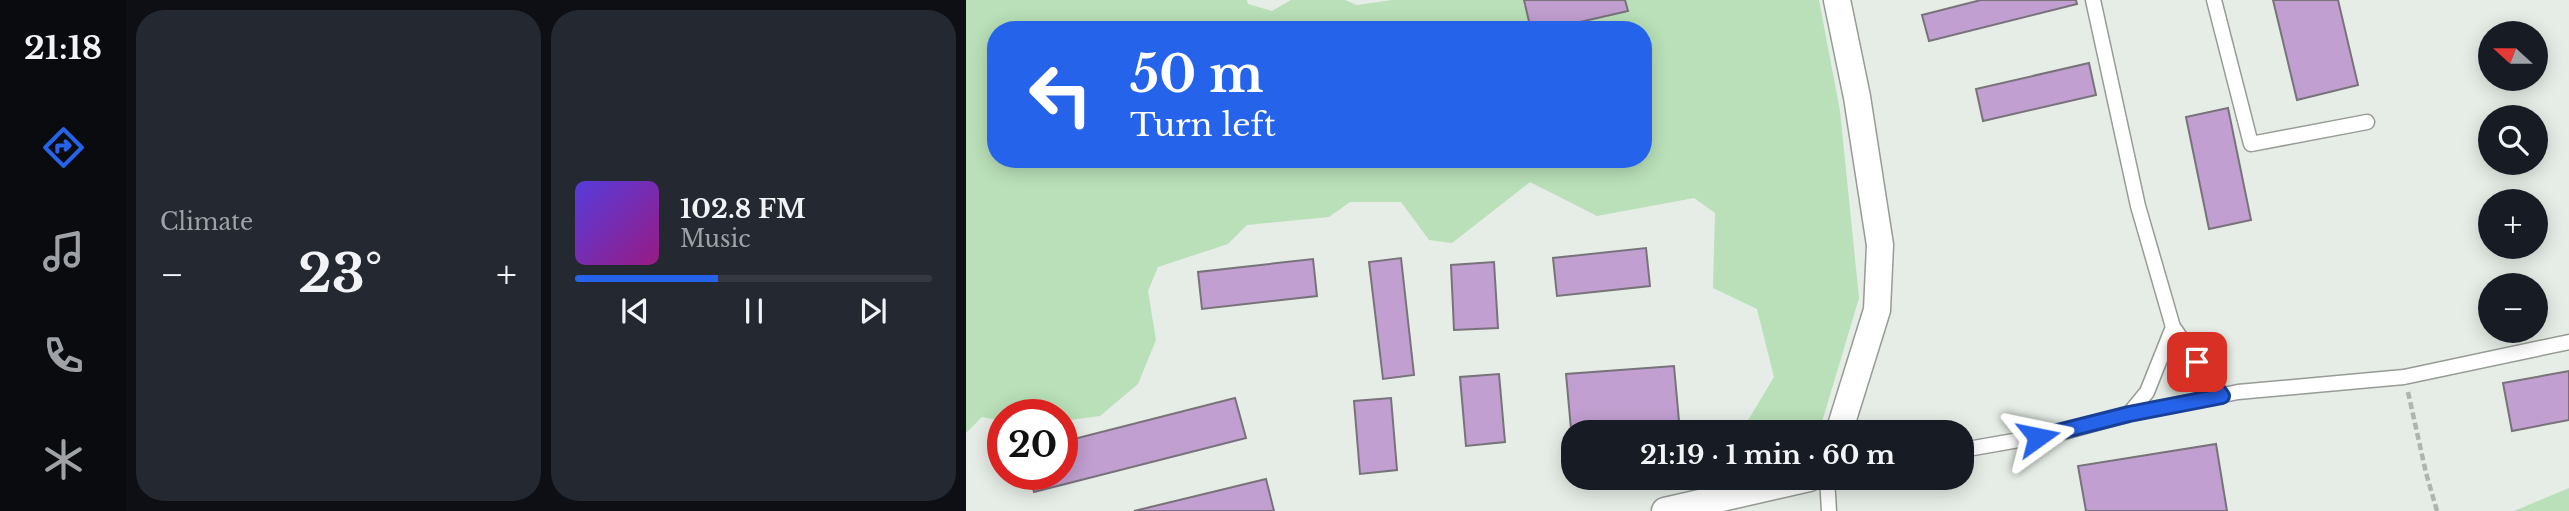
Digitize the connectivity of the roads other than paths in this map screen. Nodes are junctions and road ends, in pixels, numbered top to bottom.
1 (1837, 0) edge
2 (2093, 0) edge
3 (2214, 0) edge
4 (2367, 122) dead end
5 (2173, 327) junction
6 (2569, 342) edge
7 (2222, 396) junction
8 (2129, 414) junction
9 (1843, 420) edge
10 (1974, 448) edge
11 (1757, 490) edge
12 (1828, 490) edge
13 (1665, 511) edge
14 (1829, 511) edge

1 - 9 street
2 - 5 lane
3 - 4 lane
5 - 7 lane
5 - 8 lane
6 - 7 lane
7 - 8 lane
8 - 10 lane
11 - 13 street
12 - 14 lane

